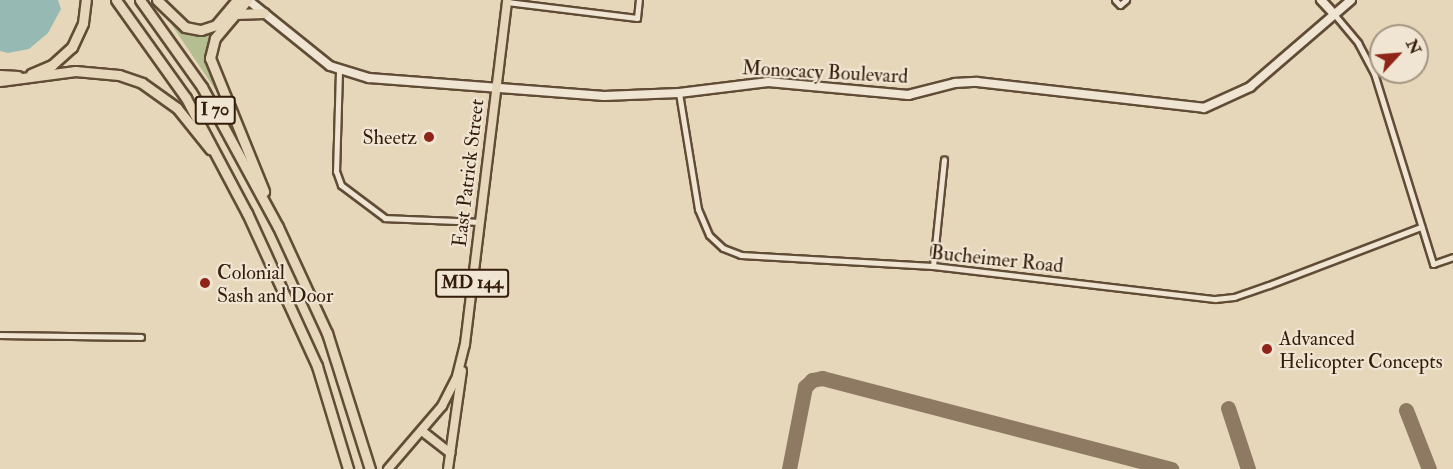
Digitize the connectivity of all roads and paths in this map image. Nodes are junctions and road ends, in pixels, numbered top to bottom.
1 (86, 0) edge
2 (116, 0) edge
3 (140, 0) edge
4 (157, 0) edge
5 (229, 0) edge
6 (237, 0) edge
7 (248, 0) edge
8 (639, 0) edge
9 (1115, 0) edge
10 (1126, 0) edge
11 (1321, 0) edge
12 (1351, 0) edge
13 (507, 1) edge
14 (231, 13) junction
15 (264, 13) junction
16 (1334, 14) junction
17 (339, 71) junction
18 (0, 75) edge
19 (0, 81) edge
20 (495, 87) junction
21 (679, 93) junction
22 (944, 160) dead end
23 (225, 169) junction
24 (479, 222) junction
25 (278, 227) junction
26 (1421, 227) junction
27 (1453, 257) edge
28 (933, 266) junction
29 (0, 335) edge
30 (141, 337) dead end
31 (465, 344) junction
32 (422, 431) junction
33 (450, 453) junction
34 (348, 469) edge
35 (370, 469) edge
36 (388, 469) edge
37 (448, 469) edge

1 - 18 highway
2 - 23 highway, I 70
3 - 25 highway, I 70
4 - 14 highway
5 - 14 highway
6 - 14 highway
7 - 14 highway
7 - 15 main road, Monocacy Boulevard
8 - 13 street
9 - 10 street
11 - 16 main road
12 - 16 main road, Monocacy Boulevard
13 - 20 main road, East Patrick Street / MD 144
14 - 15 highway
14 - 25 highway
15 - 17 main road, Monocacy Boulevard
16 - 21 main road, Monocacy Boulevard
16 - 26 street
17 - 20 main road, Monocacy Boulevard
17 - 24 street
19 - 23 highway
20 - 21 main road, Monocacy Boulevard
20 - 24 main road, East Patrick Street / MD 144
21 - 28 street, Bucheimer Road
22 - 28 street
23 - 34 highway, I 70
24 - 31 main road, East Patrick Street / MD 144
25 - 35 highway, I 70
26 - 27 street
26 - 28 street, Bucheimer Road
29 - 30 street
31 - 32 main road, East Patrick Street / MD 144
31 - 33 main road
32 - 33 main road
32 - 36 main road, East Patrick Street / MD 144
33 - 37 main road

